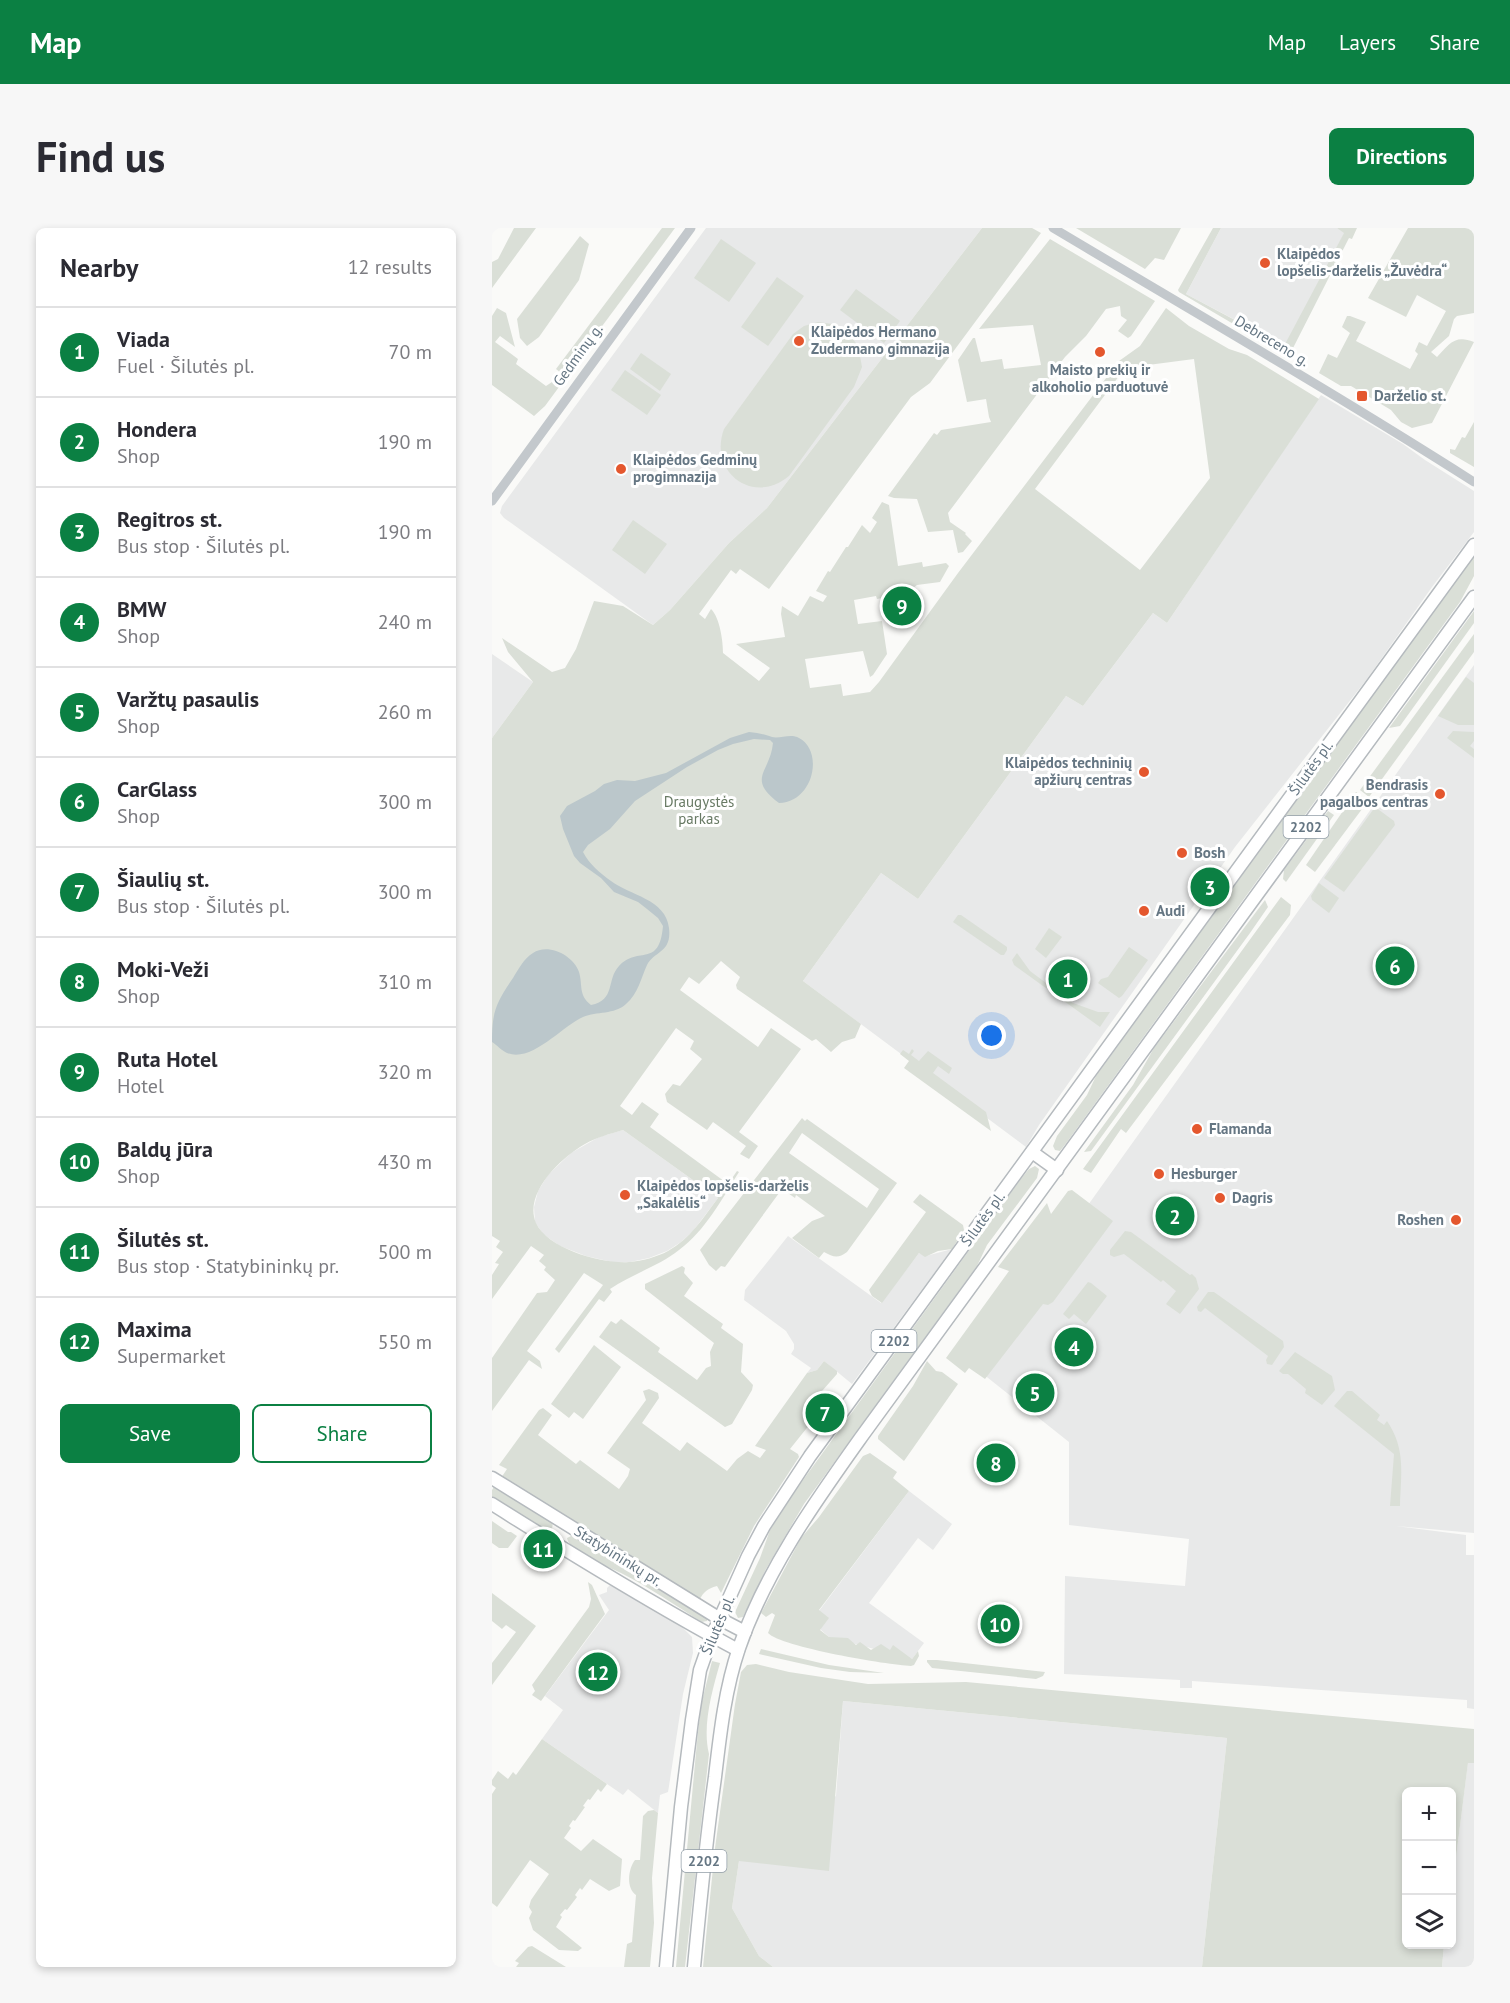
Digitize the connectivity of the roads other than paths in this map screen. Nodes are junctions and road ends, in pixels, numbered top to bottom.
1 (691, 228) edge
2 (1053, 228) edge
3 (1474, 482) edge
4 (492, 501) edge
5 (1474, 545) edge
6 (1474, 597) edge
7 (1032, 1152) junction
8 (1057, 1170) junction
9 (492, 1478) edge
10 (492, 1504) edge
11 (566, 1523) junction
12 (553, 1543) junction
13 (720, 1619) junction
14 (745, 1632) junction
15 (712, 1636) junction
16 (738, 1650) junction
17 (666, 1967) edge
18 (694, 1967) edge

1 - 4 street, Gedminų g.
2 - 3 street, Debreceno g.
5 - 7 main road, Šilutės pl. / 2202
6 - 8 main road, Šilutės pl. / 2202
7 - 8 main road
7 - 13 main road, Šilutės pl. / 2202
8 - 14 main road, Šilutės pl. / 2202
9 - 11 main road, Statybininkų pr.
10 - 12 main road, Statybininkų pr.
11 - 12 main road
11 - 13 main road, Statybininkų pr.
12 - 15 main road, Statybininkų pr.
13 - 14 main road, Statybininkų pr.
13 - 15 main road, Šilutės pl. / 2202
14 - 16 main road, Šilutės pl. / 2202
15 - 16 main road, Statybininkų pr.
15 - 17 main road, Šilutės pl. / 2202
16 - 18 main road, Šilutės pl. / 2202

